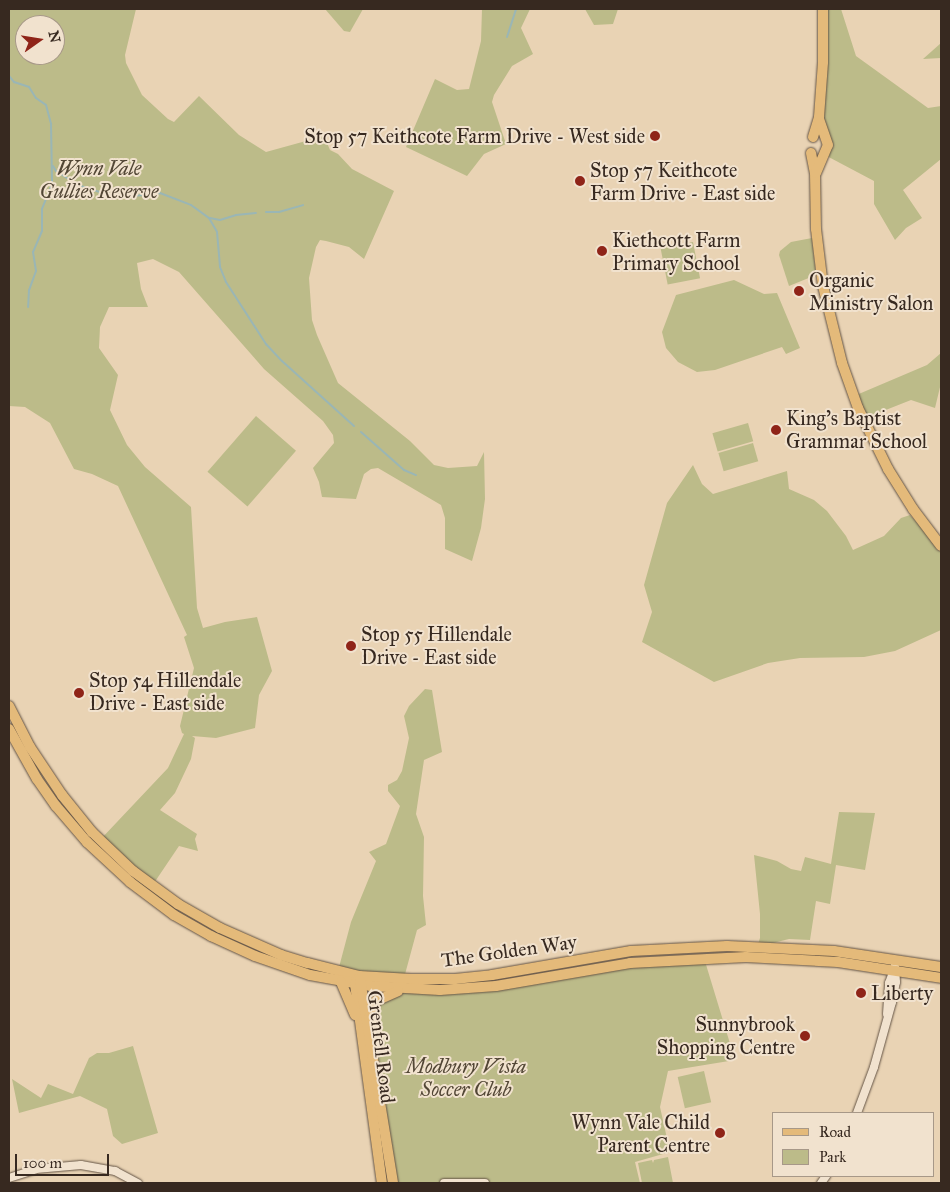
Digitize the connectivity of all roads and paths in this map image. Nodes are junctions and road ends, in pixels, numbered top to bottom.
1 (823, 9) edge
2 (819, 117) junction
3 (813, 137) junction
4 (824, 138) junction
5 (811, 153) junction
6 (823, 154) junction
7 (815, 174) junction
8 (941, 546) edge
9 (9, 706) edge
10 (9, 729) edge
11 (895, 965) junction
12 (941, 966) edge
13 (941, 978) edge
14 (359, 981) junction
15 (341, 982) junction
16 (403, 989) junction
17 (368, 1021) junction
18 (362, 1035) junction
19 (858, 1112) edge
20 (9, 1178) edge
21 (138, 1183) edge
22 (382, 1183) edge
23 (393, 1183) edge
24 (444, 1183) edge
25 (485, 1183) edge

1 - 2 main road
2 - 3 main road
2 - 4 main road
3 - 4 main road
3 - 5 main road
4 - 6 main road
5 - 6 main road
5 - 7 main road
6 - 7 main road
7 - 8 main road
9 - 14 main road, The Golden Way
10 - 15 main road, The Golden Way
11 - 12 main road, The Golden Way
11 - 13 main road, The Golden Way
11 - 14 main road, The Golden Way
11 - 16 main road, The Golden Way
11 - 19 street
14 - 15 main road, The Golden Way
14 - 16 main road, The Golden Way
14 - 17 main road, Grenfell Road
14 - 18 main road, Grenfell Road
15 - 18 main road
16 - 17 main road
17 - 23 main road, Grenfell Road
18 - 22 main road, Grenfell Road
20 - 21 street
24 - 25 street

